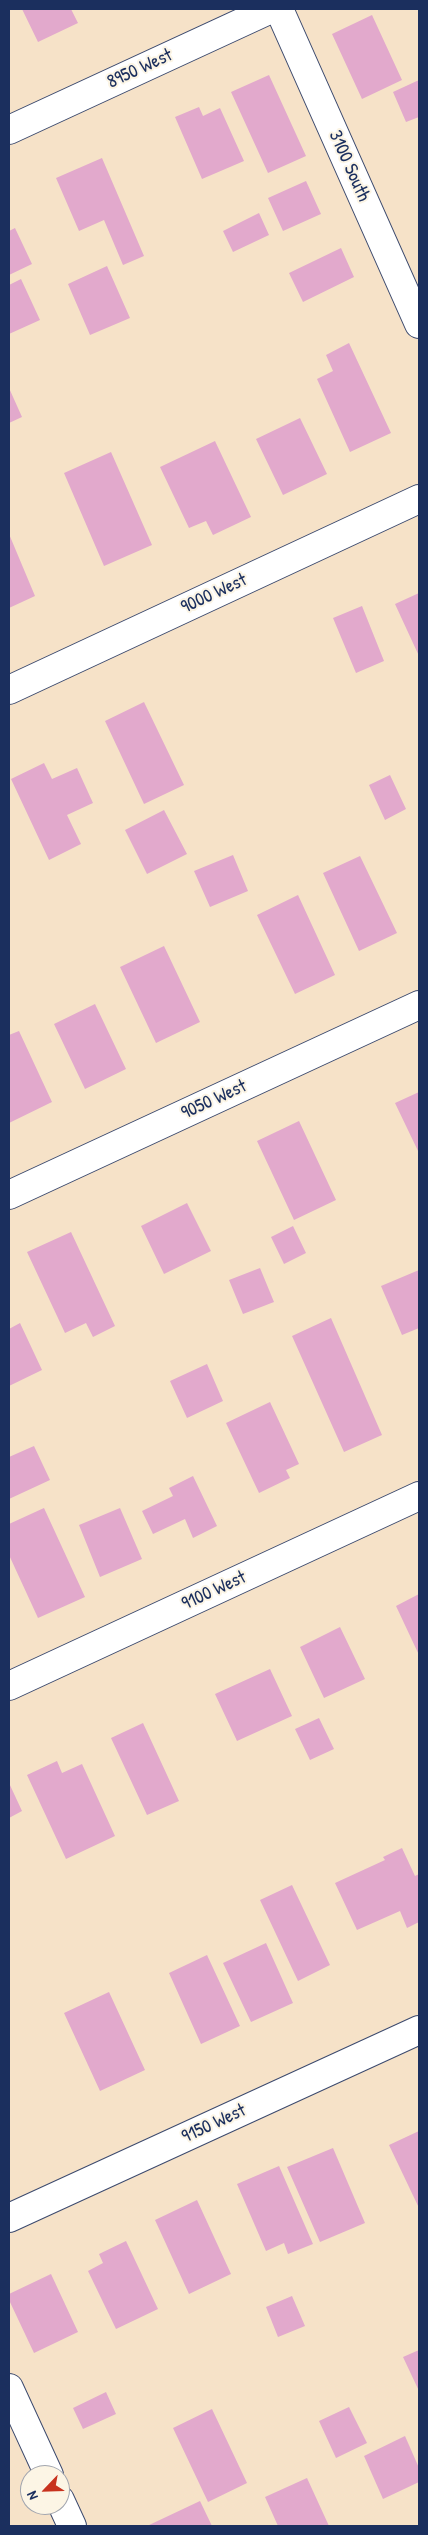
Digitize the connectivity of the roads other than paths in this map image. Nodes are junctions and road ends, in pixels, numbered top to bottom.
1 (271, 9) edge
2 (279, 9) edge
3 (9, 130) edge
4 (419, 324) edge
5 (419, 499) edge
6 (9, 690) edge
7 (419, 1005) edge
8 (9, 1194) edge
9 (419, 1496) edge
10 (9, 1686) edge
11 (419, 2030) edge
12 (9, 2218) edge
13 (9, 2388) edge
14 (44, 2465) edge

1 - 3 street, 8950 West
2 - 4 street, 3100 South
5 - 6 street, 9000 West
7 - 8 street, 9050 West
9 - 10 street, 9100 West
11 - 12 street, 9150 West
13 - 14 street

